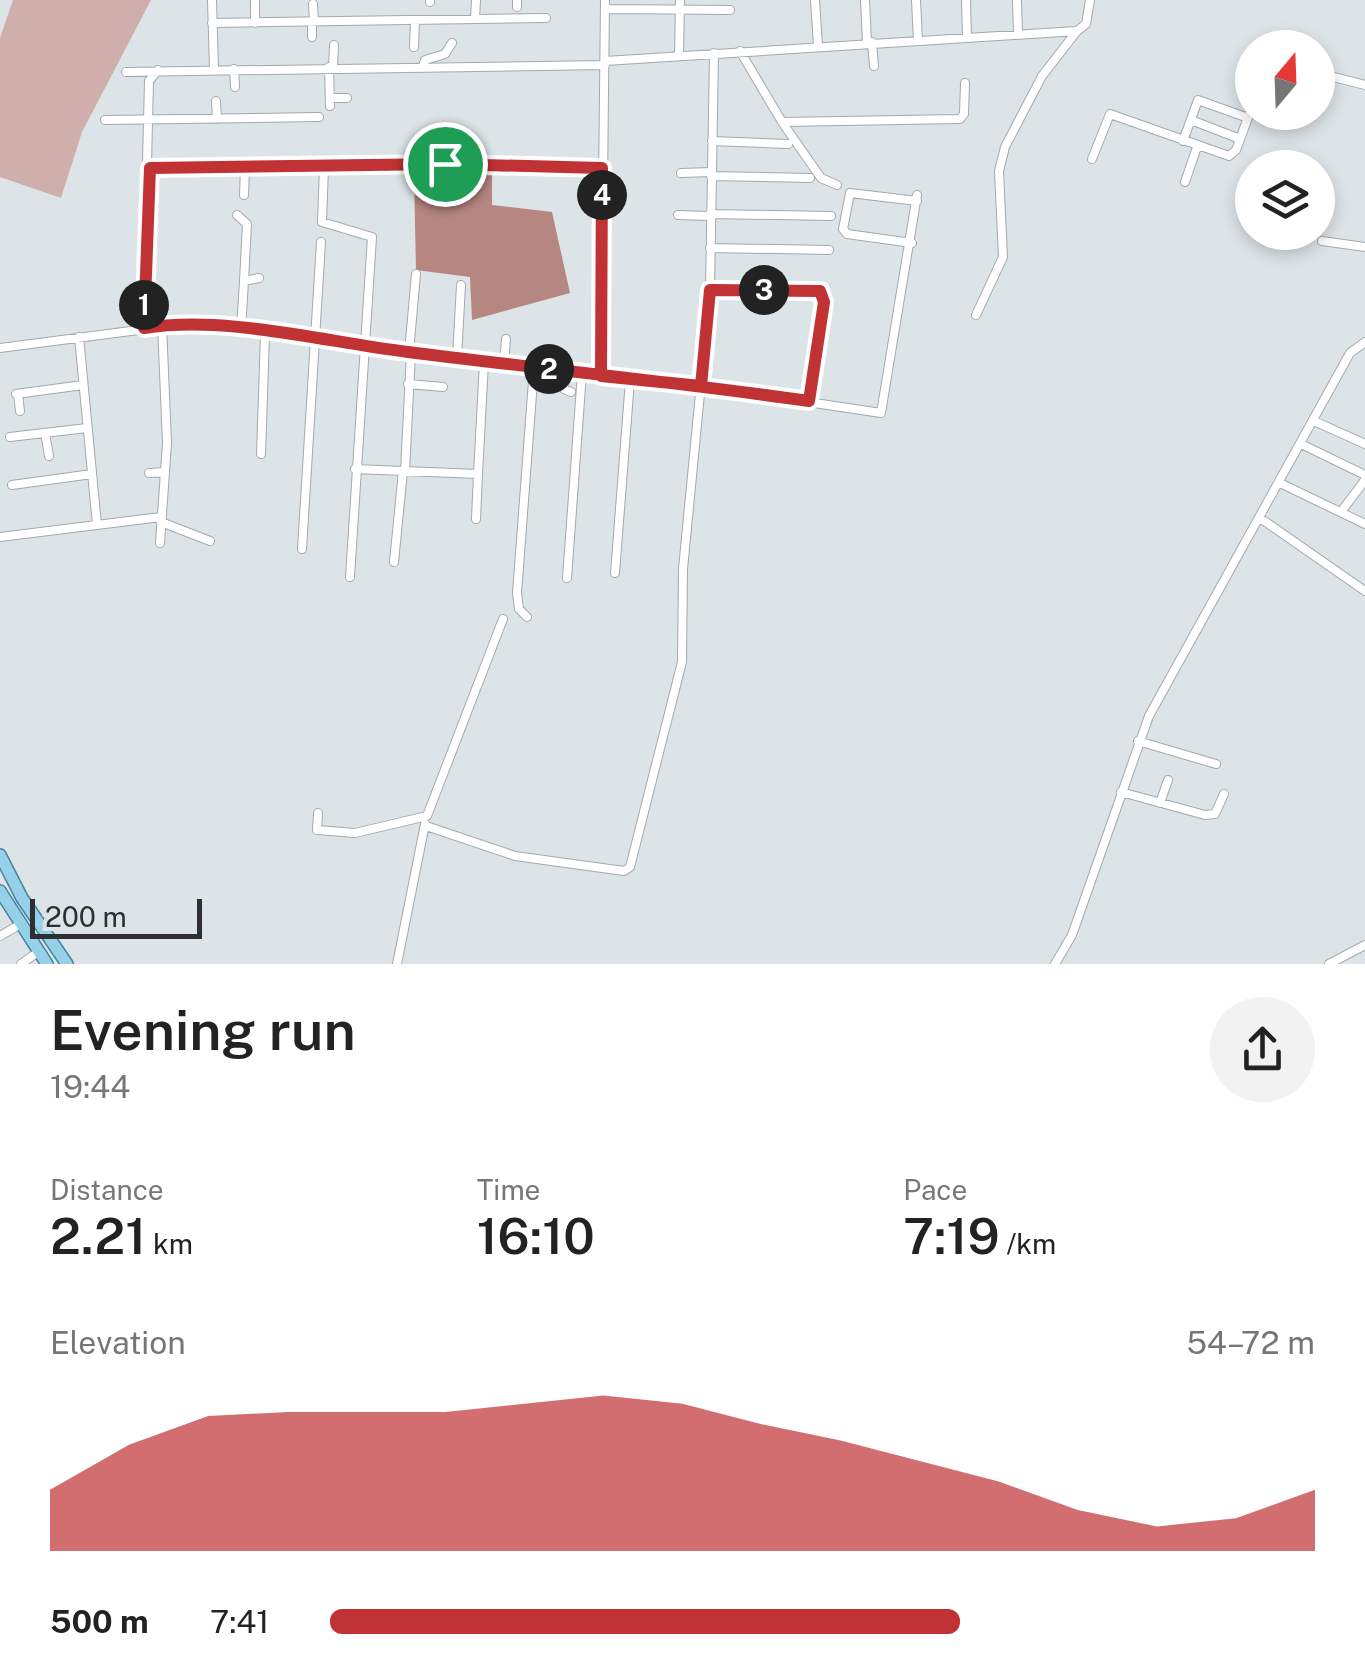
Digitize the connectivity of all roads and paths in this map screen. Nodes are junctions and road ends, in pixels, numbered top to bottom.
1 (212, 0) edge
2 (476, 0) edge
3 (815, 0) edge
4 (866, 0) edge
5 (916, 0) edge
6 (966, 0) edge
7 (1017, 0) edge
8 (1090, 0) edge
9 (256, 2) edge
10 (314, 4) dead end
11 (605, 5) edge
12 (680, 5) edge
13 (730, 10) dead end
14 (474, 18) junction
15 (546, 18) dead end
16 (415, 20) junction
17 (313, 22) junction
18 (256, 23) junction
19 (212, 24) junction
20 (1077, 31) junction
21 (1018, 34) junction
22 (312, 37) dead end
23 (968, 38) junction
24 (918, 41) junction
25 (869, 42) junction
26 (452, 43) dead end
27 (818, 45) junction
28 (334, 46) dead end
29 (414, 47) dead end
30 (740, 51) junction
31 (714, 52) junction
32 (679, 56) junction
33 (605, 63) junction
34 (423, 66) junction
35 (874, 66) dead end
36 (331, 67) junction
37 (158, 70) junction
38 (214, 70) junction
39 (234, 70) junction
40 (126, 72) dead end
41 (1335, 77) edge
42 (966, 84) dead end
43 (1365, 85) edge
44 (235, 87) dead end
45 (347, 98) dead end
46 (216, 102) dead end
47 (1235, 113) edge
48 (320, 117) dead end
49 (217, 119) junction
50 (105, 120) dead end
51 (151, 120) junction
52 (1191, 120) junction
53 (782, 122) junction
54 (1243, 130) edge
55 (1240, 138) junction
56 (712, 141) junction
57 (1183, 142) junction
58 (788, 144) dead end
59 (1197, 146) junction
60 (295, 154) dead end
61 (1092, 159) dead end
62 (324, 166) junction
63 (246, 167) junction
64 (295, 167) junction
65 (150, 168) junction
66 (602, 168) junction
67 (681, 173) dead end
68 (712, 174) junction
69 (810, 178) dead end
70 (1185, 182) dead end
71 (837, 184) dead end
72 (244, 195) dead end
73 (236, 215) dead end
74 (678, 215) dead end
75 (710, 215) junction
76 (831, 216) dead end
77 (321, 242) dead end
78 (912, 243) junction
79 (1335, 243) edge
80 (1365, 247) edge
81 (710, 248) junction
82 (829, 250) dead end
83 (416, 274) dead end
84 (259, 278) dead end
85 (244, 281) junction
86 (461, 285) dead end
87 (710, 290) junction
88 (976, 315) dead end
89 (162, 325) junction
90 (144, 328) junction
91 (241, 330) junction
92 (265, 334) junction
93 (79, 337) junction
94 (506, 338) dead end
95 (314, 339) junction
96 (1365, 342) edge
97 (363, 346) junction
98 (0, 348) edge
99 (410, 352) junction
100 (458, 358) junction
101 (484, 362) junction
102 (504, 364) junction
103 (534, 368) junction
104 (562, 371) junction
105 (582, 373) junction
106 (601, 376) junction
107 (630, 380) junction
108 (408, 384) junction
109 (83, 385) junction
110 (701, 386) junction
111 (443, 387) dead end
112 (571, 392) dead end
113 (809, 401) junction
114 (20, 411) dead end
115 (1314, 421) junction
116 (87, 428) junction
117 (45, 433) junction
118 (10, 438) dead end
119 (1301, 444) junction
120 (1365, 444) edge
121 (261, 454) dead end
122 (49, 456) dead end
123 (356, 469) junction
124 (404, 471) junction
125 (164, 472) junction
126 (148, 473) dead end
127 (92, 474) junction
128 (478, 474) junction
129 (1365, 478) edge
130 (1280, 483) junction
131 (12, 485) dead end
132 (1341, 512) junction
133 (1260, 518) junction
134 (161, 519) junction
135 (476, 519) dead end
136 (1365, 524) edge
137 (97, 525) junction
138 (0, 538) edge
139 (210, 541) dead end
140 (160, 542) dead end
141 (302, 549) dead end
142 (394, 562) dead end
143 (616, 573) dead end
144 (350, 577) dead end
145 (567, 578) dead end
146 (1365, 578) edge
147 (1362, 589) edge
148 (527, 617) dead end
149 (504, 619) dead end
150 (1138, 742) junction
151 (1216, 764) dead end
152 (1168, 780) dead end
153 (1121, 792) junction
154 (1224, 794) dead end
155 (1160, 803) junction
156 (318, 813) dead end
157 (425, 823) junction
158 (0, 855) edge
159 (0, 891) edge
160 (20, 925) junction
161 (0, 936) edge
162 (1365, 945) edge
163 (38, 952) junction
164 (21, 964) edge
165 (47, 964) edge
166 (67, 964) edge
167 (397, 964) edge
168 (1055, 964) edge
169 (1330, 964) edge

1 - 19 street
2 - 14 street
3 - 27 street
4 - 25 street
5 - 24 street
6 - 23 street
7 - 21 street
8 - 20 street
9 - 18 street
10 - 17 street
11 - 12 street
11 - 33 street
12 - 13 street
12 - 32 street
14 - 15 street
14 - 16 street
16 - 17 street
16 - 29 street
17 - 18 street
17 - 22 street
18 - 19 street
19 - 38 street
20 - 21 street
20 - 88 street
21 - 23 street
23 - 24 street
24 - 25 street
25 - 27 street
25 - 35 street
26 - 34 street
27 - 30 street
28 - 36 street
30 - 31 street
30 - 53 street
31 - 32 street
31 - 56 street
32 - 33 street
33 - 34 street
33 - 66 street
34 - 36 street
36 - 39 street
36 - 45 street
37 - 38 street
37 - 40 street
37 - 51 street
38 - 39 street
39 - 44 street
41 - 43 street
42 - 53 street
46 - 49 street
47 - 52 street
48 - 49 street
49 - 51 street
50 - 51 street
51 - 65 street
52 - 55 street
52 - 57 street
53 - 71 street
54 - 55 street
55 - 59 street
56 - 58 street
56 - 68 street
57 - 59 street
57 - 61 street
59 - 70 street
60 - 64 street
62 - 64 street
62 - 66 street
62 - 97 street
63 - 64 street
63 - 65 street
63 - 72 street
65 - 90 street
66 - 106 street
67 - 68 street
68 - 69 street
68 - 75 street
73 - 85 street
74 - 75 street
75 - 76 street
75 - 81 street
77 - 95 street
78 - 78 street
78 - 113 street
79 - 80 street
81 - 82 street
81 - 87 street
83 - 99 street
84 - 85 street
85 - 91 street
86 - 100 street
87 - 110 street
87 - 113 street
89 - 90 street
89 - 91 street
89 - 125 street
90 - 93 street
91 - 92 street
92 - 95 street
92 - 121 street
93 - 98 street
93 - 109 street
94 - 102 street
95 - 97 street
95 - 141 street
96 - 115 street
97 - 99 street
97 - 123 street
99 - 100 street
99 - 108 street
100 - 101 street
101 - 102 street
101 - 128 street
102 - 103 street
103 - 104 street
103 - 148 street
104 - 105 street
104 - 112 street
105 - 106 street
105 - 145 street
106 - 107 street
107 - 110 street
107 - 143 street
108 - 111 street
108 - 124 street
109 - 114 street
109 - 116 street
110 - 113 street
110 - 157 street
115 - 119 street
115 - 120 street
116 - 117 street
116 - 127 street
117 - 118 street
117 - 122 street
119 - 129 street
119 - 130 street
123 - 124 street
123 - 144 street
124 - 128 street
124 - 142 street
125 - 126 street
125 - 134 street
127 - 131 street
127 - 137 street
128 - 135 street
129 - 132 street
130 - 132 street
130 - 133 street
132 - 136 street
133 - 147 street
133 - 150 street
134 - 137 street
134 - 139 street
134 - 140 street
137 - 138 street
146 - 147 street
149 - 157 street
150 - 151 street
150 - 153 street
152 - 155 street
153 - 155 street
153 - 168 street
154 - 155 street
156 - 157 street
157 - 167 street
158 - 166 main road
159 - 160 main road
160 - 161 street
160 - 163 main road
162 - 169 street
163 - 164 street
163 - 165 main road

